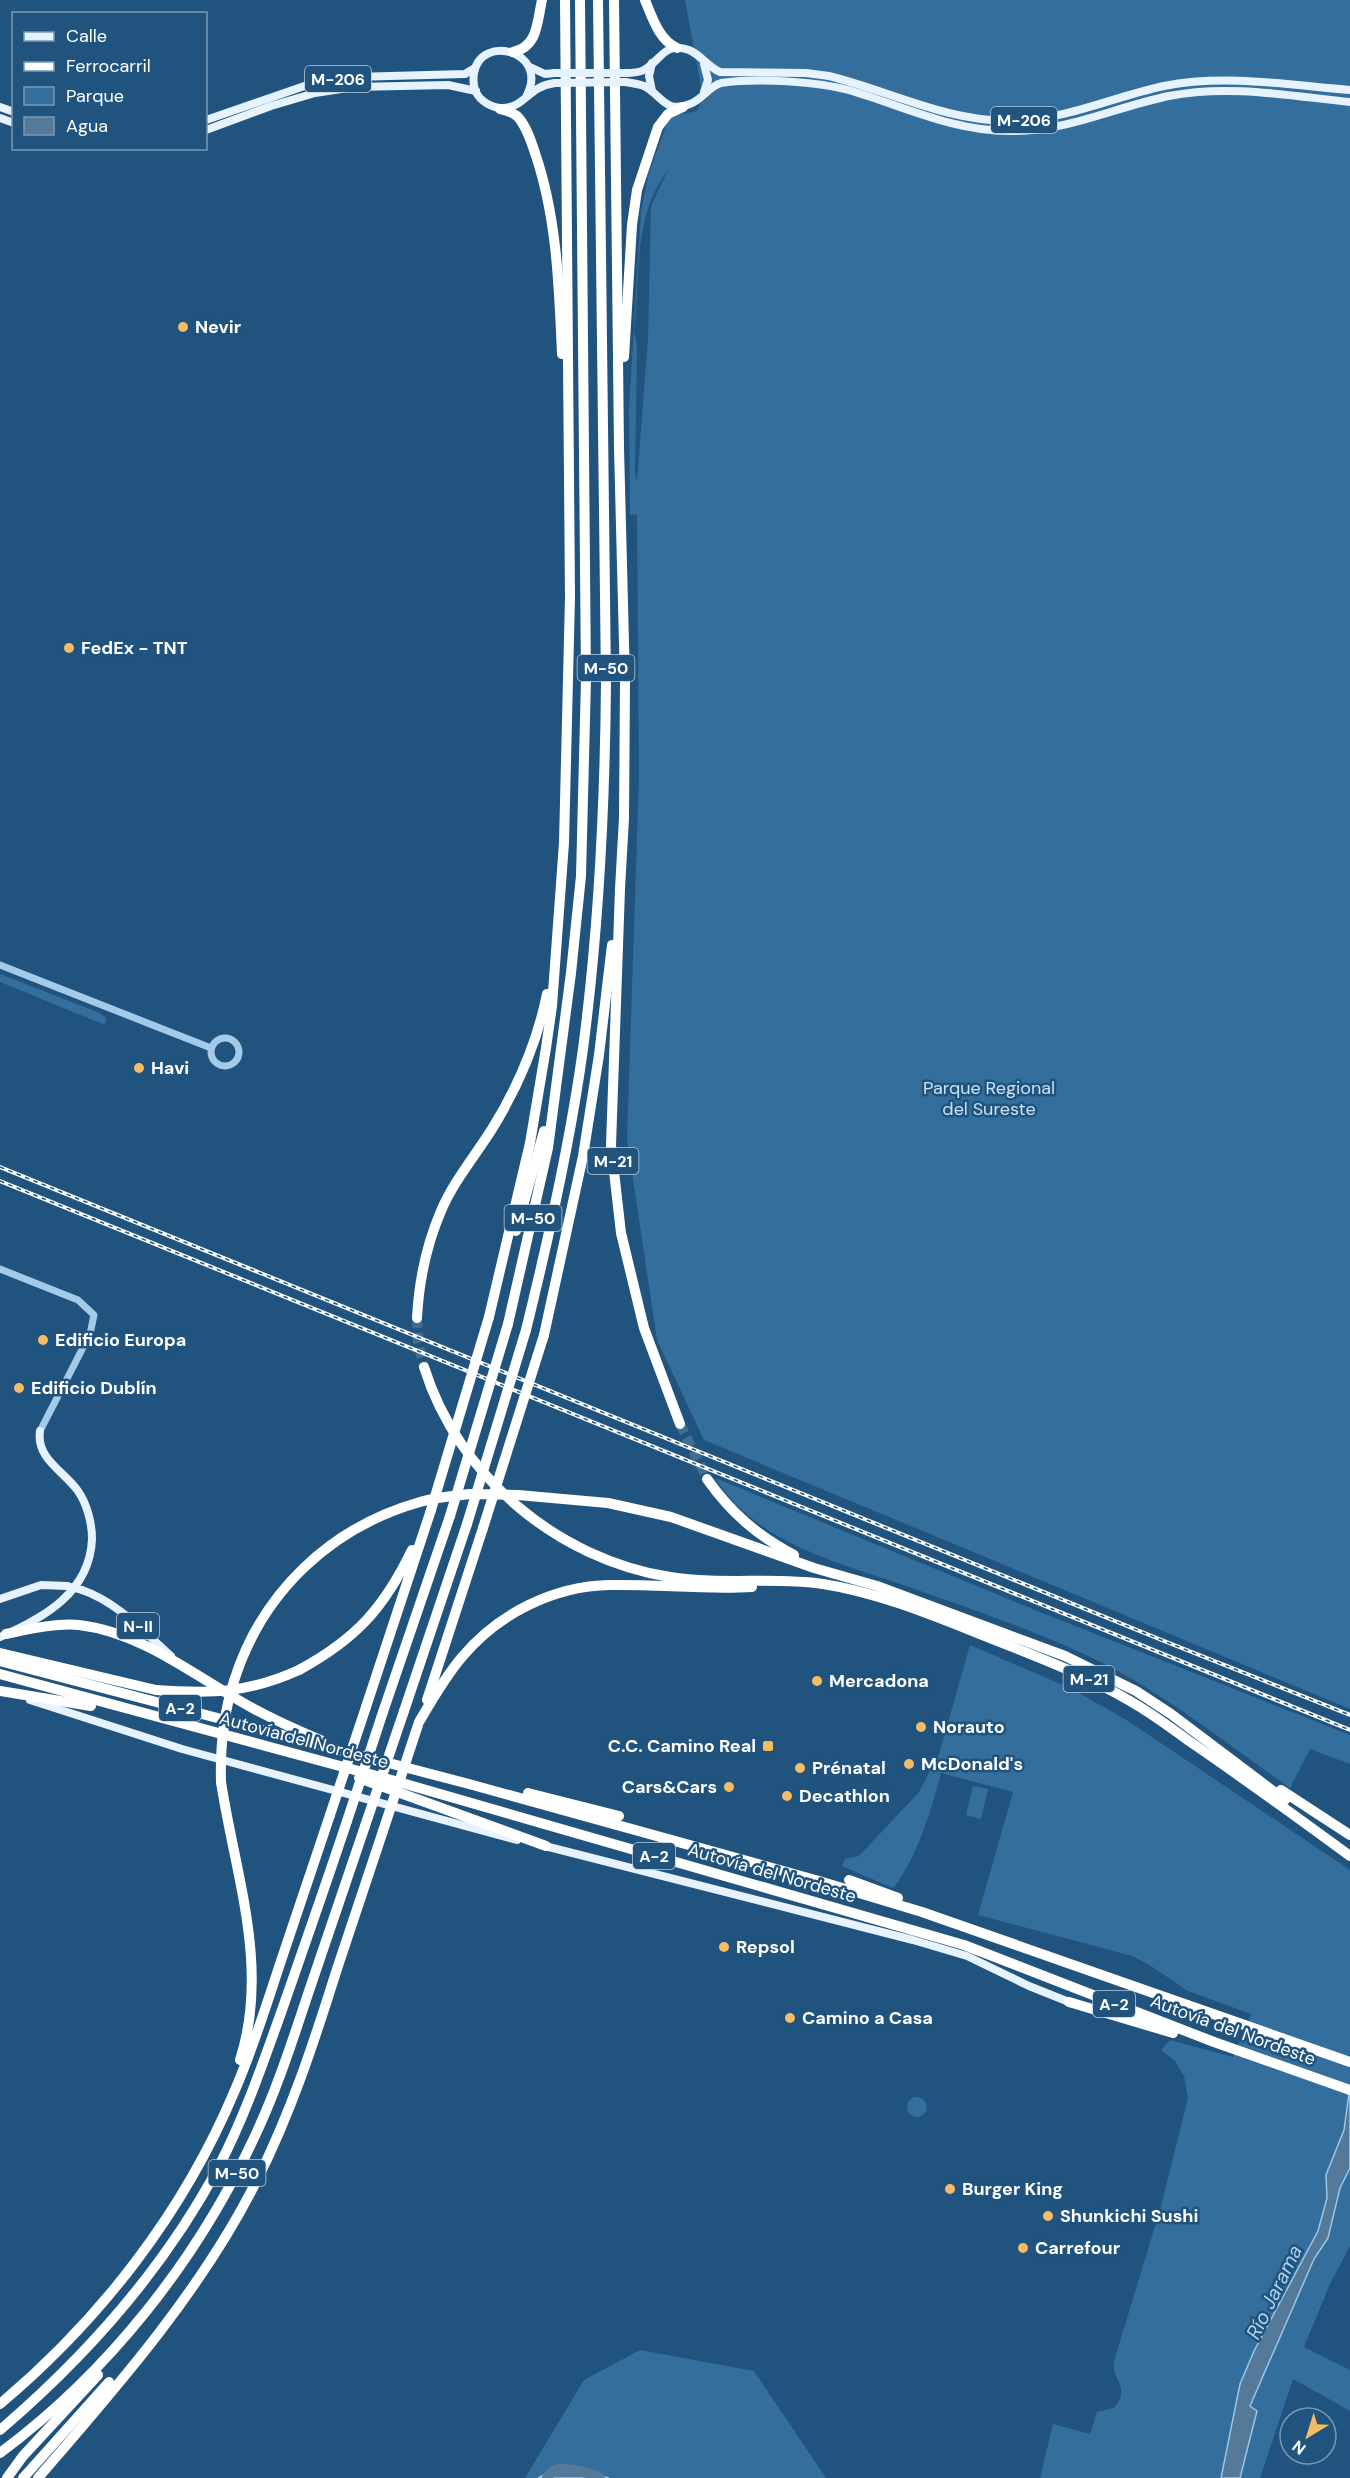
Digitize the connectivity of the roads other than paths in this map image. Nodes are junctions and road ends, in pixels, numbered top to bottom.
1 (542, 0) edge
2 (565, 0) edge
3 (580, 0) edge
4 (598, 0) edge
5 (614, 0) edge
6 (645, 0) edge
7 (677, 48) junction
8 (513, 52) junction
9 (703, 60) junction
10 (652, 63) junction
11 (530, 67) junction
12 (475, 68) junction
13 (625, 78) junction
14 (1350, 90) edge
15 (476, 91) junction
16 (652, 91) junction
17 (704, 92) junction
18 (527, 95) junction
19 (1350, 102) edge
20 (683, 107) junction
21 (500, 109) junction
22 (207, 120) edge
23 (207, 130) edge
24 (620, 475) junction
25 (569, 493) junction
26 (620, 889) junction
27 (555, 951) junction
28 (0, 965) edge
29 (211, 1048) junction
30 (553, 1110) junction
31 (0, 1269) edge
32 (489, 1317) junction
33 (417, 1318) tunnel mouth
34 (424, 1367) tunnel mouth
35 (680, 1424) tunnel mouth
36 (40, 1431) joint
37 (707, 1479) tunnel mouth
38 (430, 1514) junction
39 (850, 1578) junction
40 (791, 1582) junction
41 (0, 1599) edge
42 (3, 1635) edge
43 (0, 1651) edge
44 (0, 1661) edge
45 (190, 1671) junction
46 (0, 1674) edge
47 (0, 1691) edge
48 (0, 1697) edge
49 (176, 1722) junction
50 (419, 1724) junction
51 (1188, 1740) junction
52 (1209, 1742) junction
53 (291, 1755) junction
54 (359, 1757) junction
55 (469, 1784) junction
56 (619, 1815) dead end
57 (1350, 1835) edge
58 (546, 1846) junction
59 (1350, 1848) edge
60 (1350, 1856) edge
61 (1350, 1864) edge
62 (849, 1880) dead end
63 (922, 1912) junction
64 (1069, 2002) joint
65 (1214, 2042) junction
66 (1348, 2062) edge
67 (1350, 2090) edge
68 (203, 2155) junction
69 (196, 2245) junction
70 (212, 2258) junction
71 (0, 2404) edge
72 (0, 2430) edge
73 (0, 2453) edge
74 (7, 2478) edge
75 (23, 2478) edge
76 (38, 2478) edge

1 - 8 highway
2 - 25 highway, M-50
3 - 30 highway, M-50
4 - 69 highway, M-50, bridge
5 - 24 highway, M-50
6 - 7 highway
7 - 9 main road, M-206
7 - 10 main road
8 - 11 main road
8 - 12 main road, M-206
9 - 14 main road, M-206
9 - 17 main road
10 - 13 main road
10 - 16 main road
11 - 13 main road, bridge
11 - 18 main road
12 - 15 main road
12 - 22 main road, M-206
13 - 16 main road
13 - 18 main road, bridge
15 - 21 main road, M-206
15 - 23 main road, M-206
16 - 20 main road
17 - 19 main road, M-206
17 - 20 main road, M-206
18 - 21 main road
20 - 24 highway
21 - 25 highway
24 - 26 highway, M-50
25 - 27 highway, M-50
26 - 35 highway, M-21
26 - 50 highway, M-50, bridge
27 - 32 highway, M-50
27 - 33 highway
28 - 29 street
29 - 29 street
30 - 32 highway
30 - 72 highway, M-50, bridge
31 - 36 street
32 - 38 highway, M-50, bridge
34 - 40 highway, M-21
36 - 42 main road
37 - 39 highway, M-21
38 - 43 highway, bridge
38 - 68 highway, M-50, bridge
39 - 52 highway, M-21
39 - 68 highway, M-21, bridge
40 - 50 highway
40 - 51 highway, M-21
41 - 45 main road, N-II, bridge
42 - 45 highway
44 - 54 highway, Autovía del Nordeste / A-2
45 - 54 highway
46 - 49 highway, Autovía del Nordeste / A-2
47 - 49 highway
48 - 58 main road
49 - 53 highway, Autovía del Nordeste / A-2
50 - 70 highway, M-50, bridge
51 - 60 highway, M-21
51 - 61 highway
52 - 57 highway
52 - 59 highway, M-21
53 - 58 highway
53 - 65 highway, Autovía del Nordeste / A-2
54 - 55 highway, Autovía del Nordeste / A-2
55 - 56 highway
55 - 63 highway, Autovía del Nordeste / A-2
58 - 64 main road
62 - 63 highway
63 - 66 highway, Autovía del Nordeste / A-2
64 - 65 highway
65 - 67 highway, Autovía del Nordeste / A-2
68 - 71 highway, M-50
69 - 73 highway, M-50
69 - 74 highway
70 - 75 highway
70 - 76 highway, M-50

